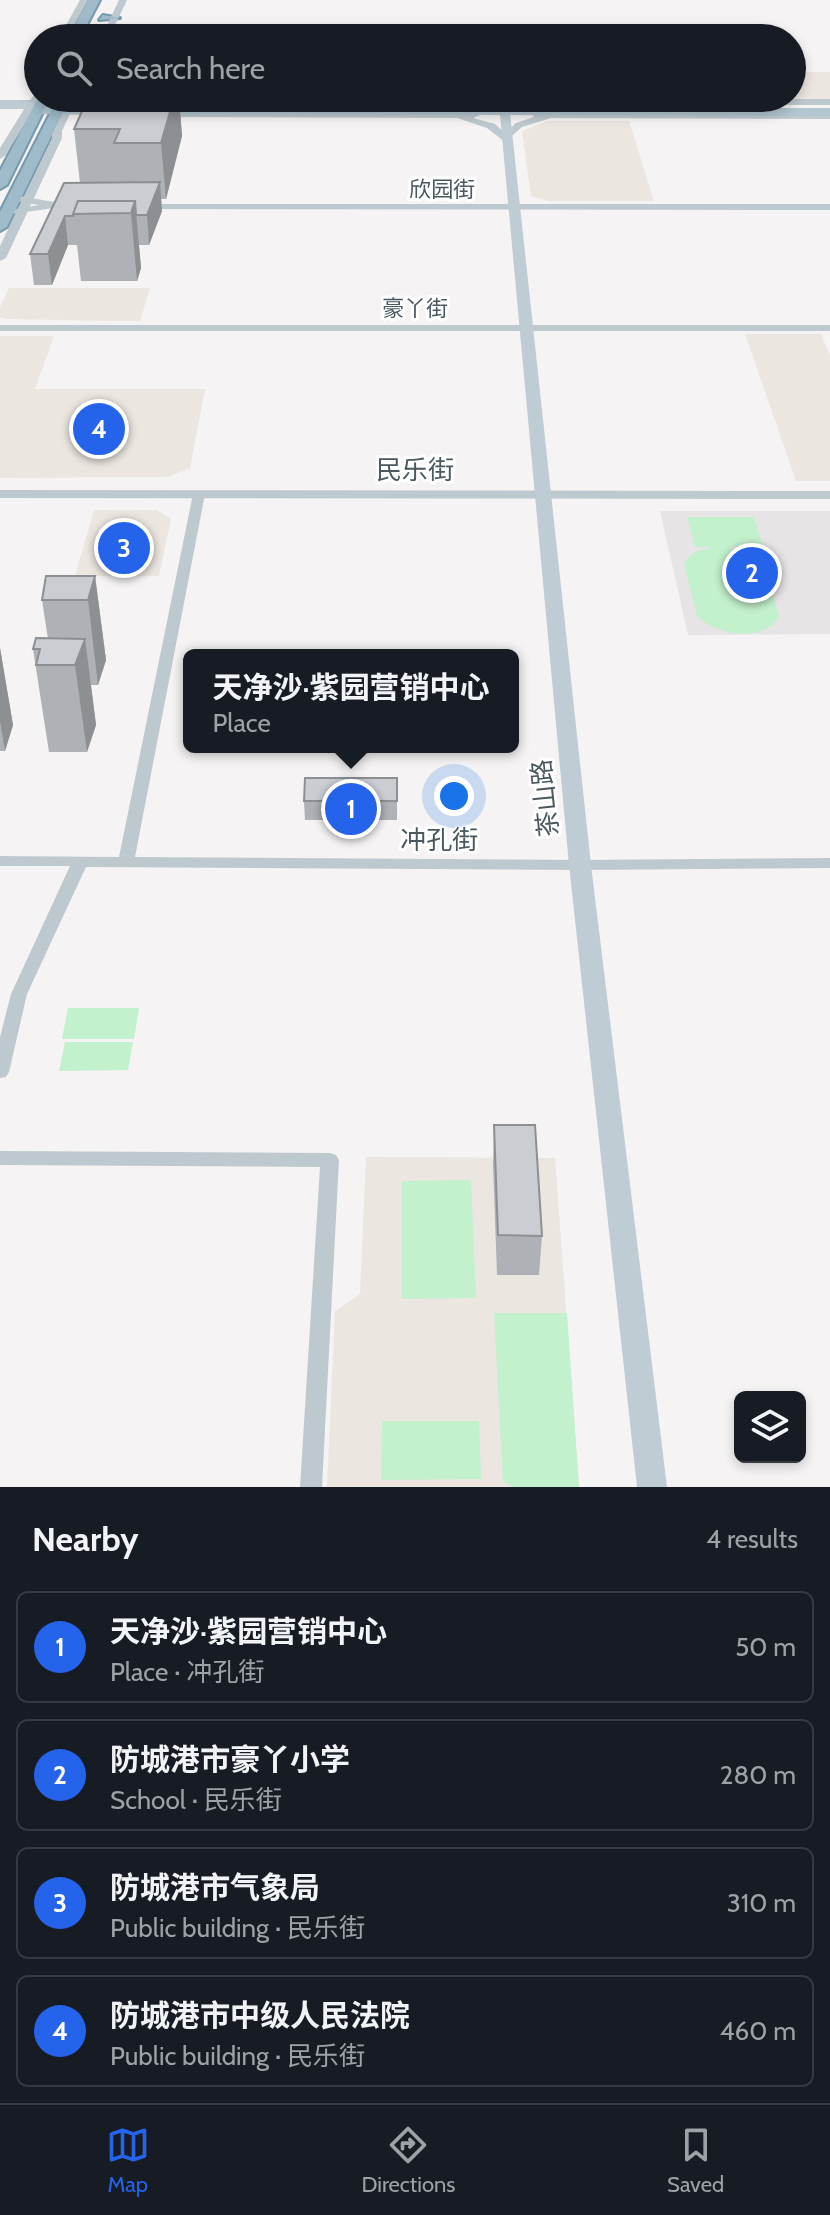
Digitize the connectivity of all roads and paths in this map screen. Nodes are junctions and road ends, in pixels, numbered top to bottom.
1 (84, 0) edge
2 (94, 0) edge
3 (112, 0) edge
4 (123, 0) edge
5 (79, 18) junction
6 (108, 18) junction
7 (74, 24) edge
8 (78, 24) edge
9 (104, 24) edge
10 (107, 24) edge
11 (24, 105) edge
12 (24, 105) edge
13 (0, 107) edge
14 (806, 108) edge
15 (806, 109) edge
16 (806, 109) edge
17 (830, 109) edge
18 (806, 110) edge
19 (27, 112) edge
20 (33, 112) edge
21 (60, 112) edge
22 (62, 112) edge
23 (82, 112) edge
24 (108, 112) edge
25 (257, 112) edge
26 (346, 112) edge
27 (476, 112) edge
28 (504, 112) edge
29 (528, 112) edge
30 (577, 112) edge
31 (691, 112) edge
32 (91, 115) junction
33 (552, 115) junction
34 (383, 116) junction
35 (439, 116) junction
36 (13, 124) junction
37 (57, 131) junction
38 (505, 139) junction
39 (20, 145) junction
40 (39, 147) junction
41 (0, 156) edge
42 (0, 185) edge
43 (21, 198) junction
44 (54, 205) junction
45 (68, 205) edge
46 (125, 206) edge
47 (514, 207) junction
48 (830, 207) edge
49 (10, 218) edge
50 (0, 258) edge
51 (0, 328) edge
52 (528, 328) junction
53 (830, 328) edge
54 (0, 494) edge
55 (199, 494) junction
56 (544, 494) junction
57 (830, 495) edge
58 (0, 861) edge
59 (80, 862) junction
60 (126, 862) junction
61 (830, 863) edge
62 (580, 865) junction
63 (0, 1072) edge
64 (0, 1158) edge
65 (311, 1487) edge
66 (652, 1487) edge

1 - 5 street
2 - 5 highway
3 - 6 highway
4 - 6 street
5 - 7 street
5 - 8 highway
6 - 9 highway
6 - 10 street
11 - 13 main road
12 - 13 street
14 - 17 street
15 - 17 main road
16 - 17 main road
17 - 18 street
19 - 36 street
20 - 39 highway
21 - 40 highway
22 - 37 street
23 - 32 street
24 - 32 main road
25 - 34 street
26 - 34 main road
27 - 35 street
28 - 38 main road, 茶山路
29 - 33 street
30 - 33 street
31 - 33 street
32 - 37 street
33 - 38 street
34 - 35 street
35 - 38 street
36 - 39 highway
36 - 41 street
37 - 40 highway
37 - 43 street
38 - 47 main road, 茶山路
39 - 42 highway
40 - 43 highway
43 - 44 street
43 - 49 highway
44 - 45 street
44 - 49 street
46 - 47 street, 欣园街
47 - 48 street, 欣园街
47 - 52 main road, 茶山路
49 - 50 street
51 - 52 street, 豪丫街
52 - 53 street, 豪丫街
52 - 56 main road, 茶山路
54 - 55 street, 民乐街
55 - 56 street, 民乐街
55 - 60 street
56 - 57 street, 民乐街
56 - 62 main road, 茶山路
58 - 59 street, 冲孔街
59 - 60 street, 冲孔街
59 - 63 street
60 - 62 street, 冲孔街
61 - 62 street, 冲孔街
62 - 66 main road, 茶山路
64 - 65 street

